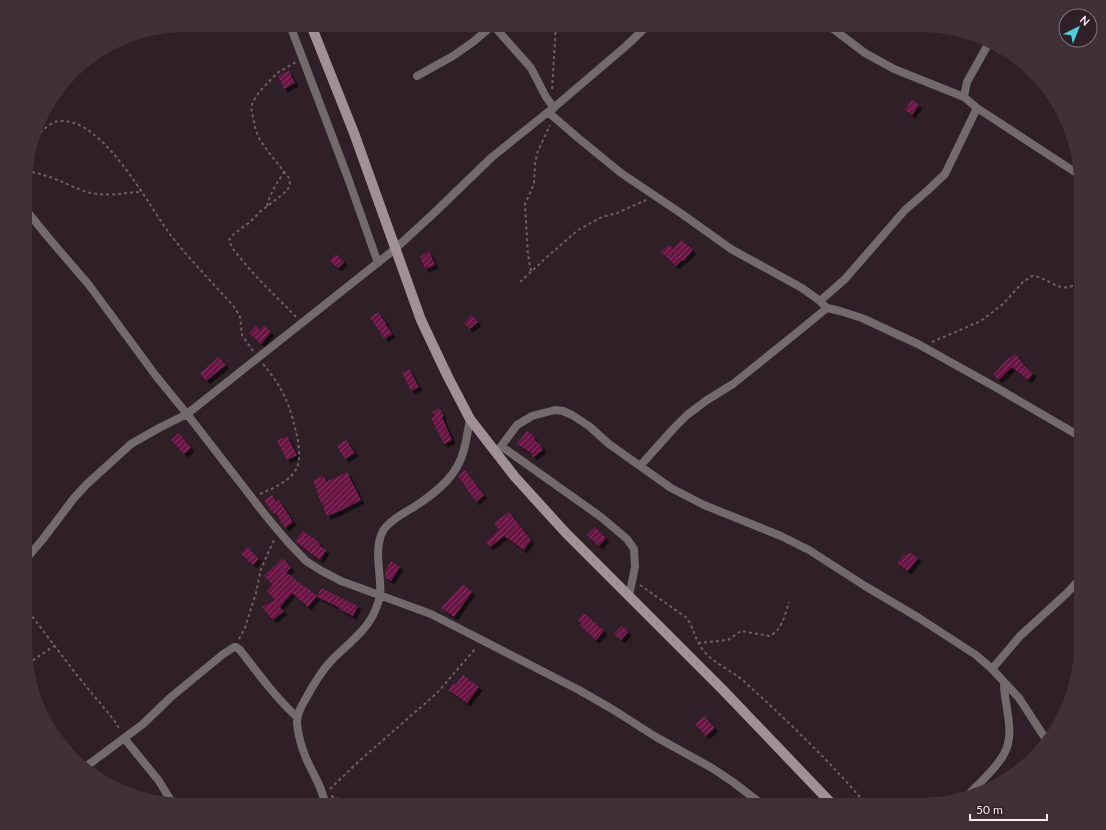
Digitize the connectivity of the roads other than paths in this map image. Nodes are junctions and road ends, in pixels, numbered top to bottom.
1 (293, 32) edge
2 (314, 32) edge
3 (485, 32) edge
4 (499, 32) edge
5 (641, 32) edge
6 (837, 32) edge
7 (987, 47) edge
8 (417, 76) dead end
9 (964, 97) junction
10 (977, 108) junction
11 (552, 110) junction
12 (1074, 171) edge
13 (32, 217) edge
14 (395, 249) junction
15 (378, 262) junction
16 (820, 301) junction
17 (827, 308) junction
18 (187, 414) junction
19 (470, 419) junction
20 (1074, 433) edge
21 (498, 450) junction
22 (640, 466) junction
23 (32, 552) edge
24 (1074, 586) edge
25 (380, 596) junction
26 (629, 596) junction
27 (992, 669) junction
28 (1004, 683) junction
29 (297, 717) junction
30 (1044, 736) edge
31 (124, 738) junction
32 (89, 764) edge
33 (975, 788) edge
34 (170, 797) edge
35 (324, 798) edge
36 (754, 798) edge
37 (826, 798) edge

1 - 15 street
2 - 14 main road
3 - 8 street
4 - 11 street
5 - 11 street
6 - 9 street
7 - 9 street
9 - 10 street
10 - 12 street
10 - 16 street
11 - 14 street
11 - 16 street
13 - 18 street
14 - 15 street
14 - 19 main road
15 - 18 street
16 - 17 street
17 - 20 street
17 - 22 street
18 - 23 street
18 - 25 street
19 - 21 main road
19 - 25 street
21 - 22 street
21 - 26 main road
21 - 26 street
22 - 27 street
24 - 27 street
25 - 29 street
25 - 36 street
26 - 37 main road
27 - 28 street
28 - 30 street
28 - 33 street
29 - 31 street
29 - 35 street
31 - 32 street
31 - 34 street

